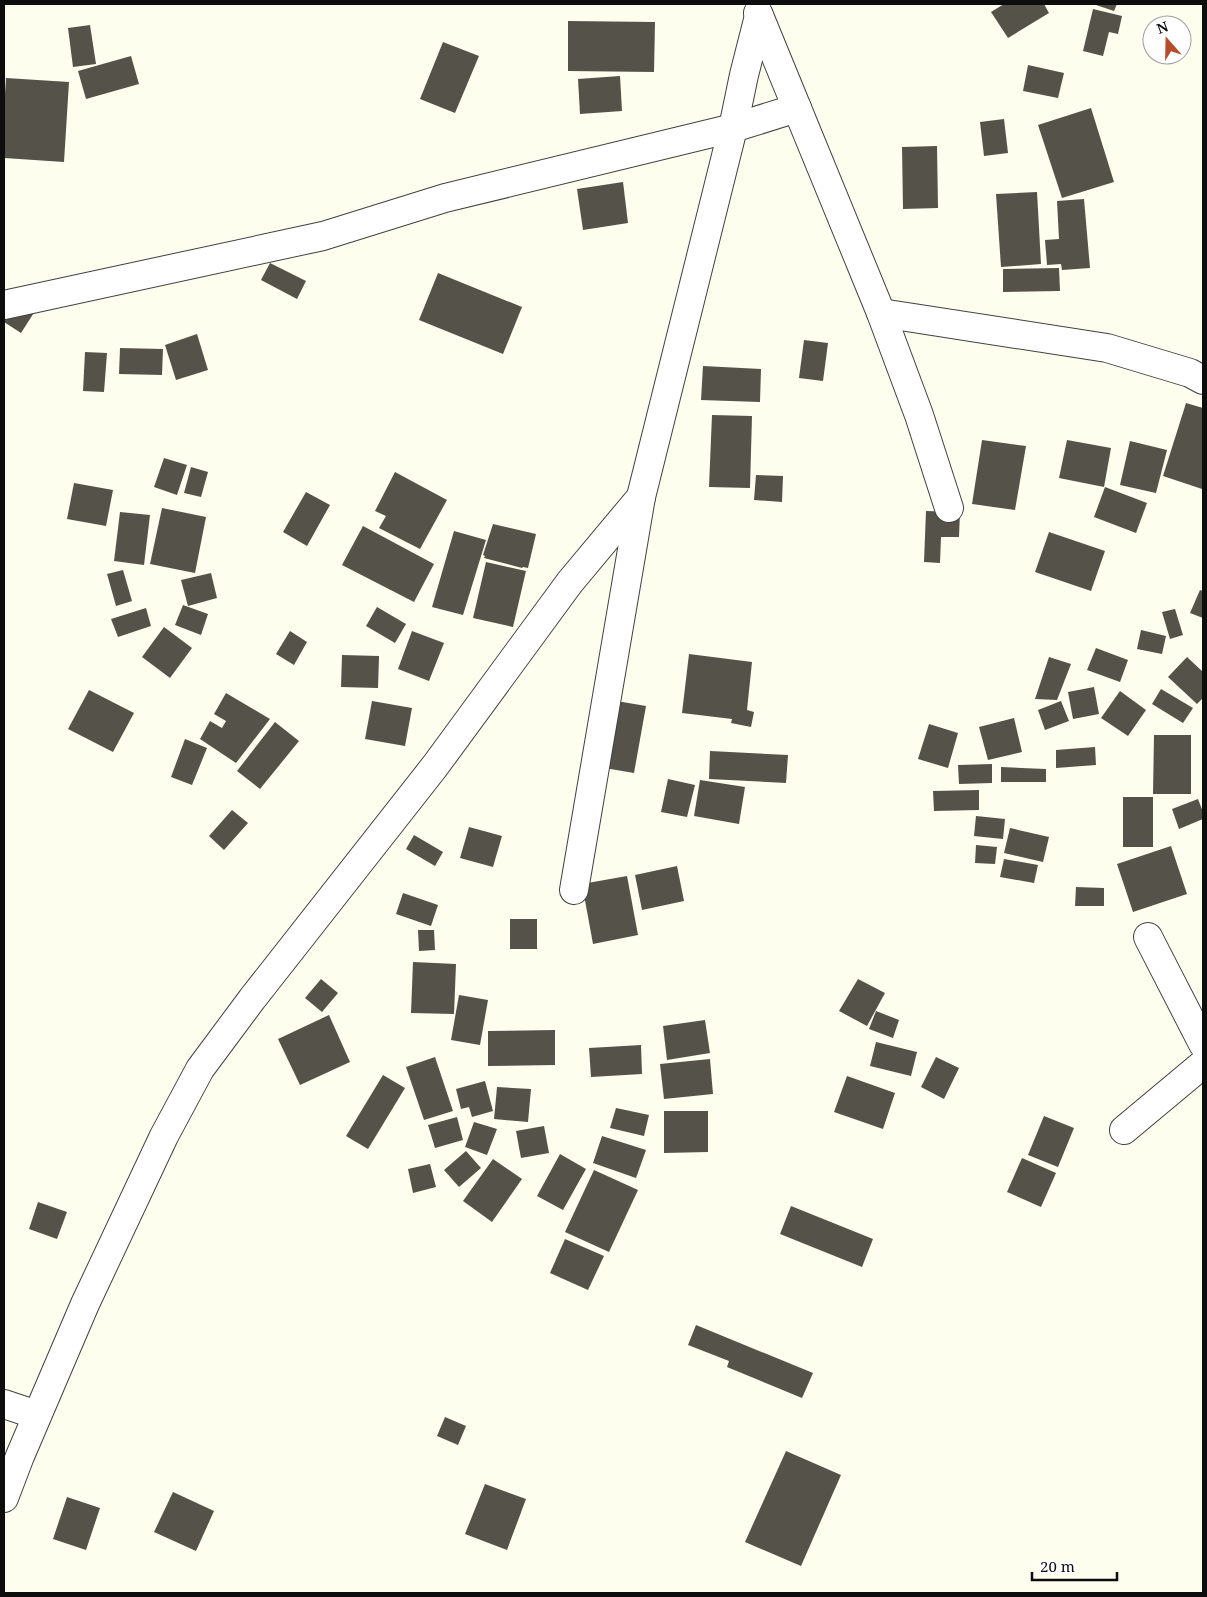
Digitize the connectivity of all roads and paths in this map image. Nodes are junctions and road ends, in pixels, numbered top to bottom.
1 (757, 10) edge
2 (797, 108) junction
3 (733, 128) junction
4 (4, 305) edge
5 (881, 313) junction
6 (1203, 380) edge
7 (641, 497) junction
8 (949, 508) dead end
9 (574, 890) dead end
10 (1148, 937) dead end
11 (1203, 1044) edge
12 (1203, 1064) edge
13 (1124, 1130) dead end
14 (4, 1404) edge
15 (37, 1415) junction
16 (4, 1498) edge

1 - 2 street
1 - 3 street
2 - 3 street
2 - 5 street
3 - 4 street
3 - 7 street
5 - 6 street
5 - 8 street
7 - 9 street
7 - 15 street
10 - 11 street
12 - 13 street
14 - 15 street
15 - 16 street

